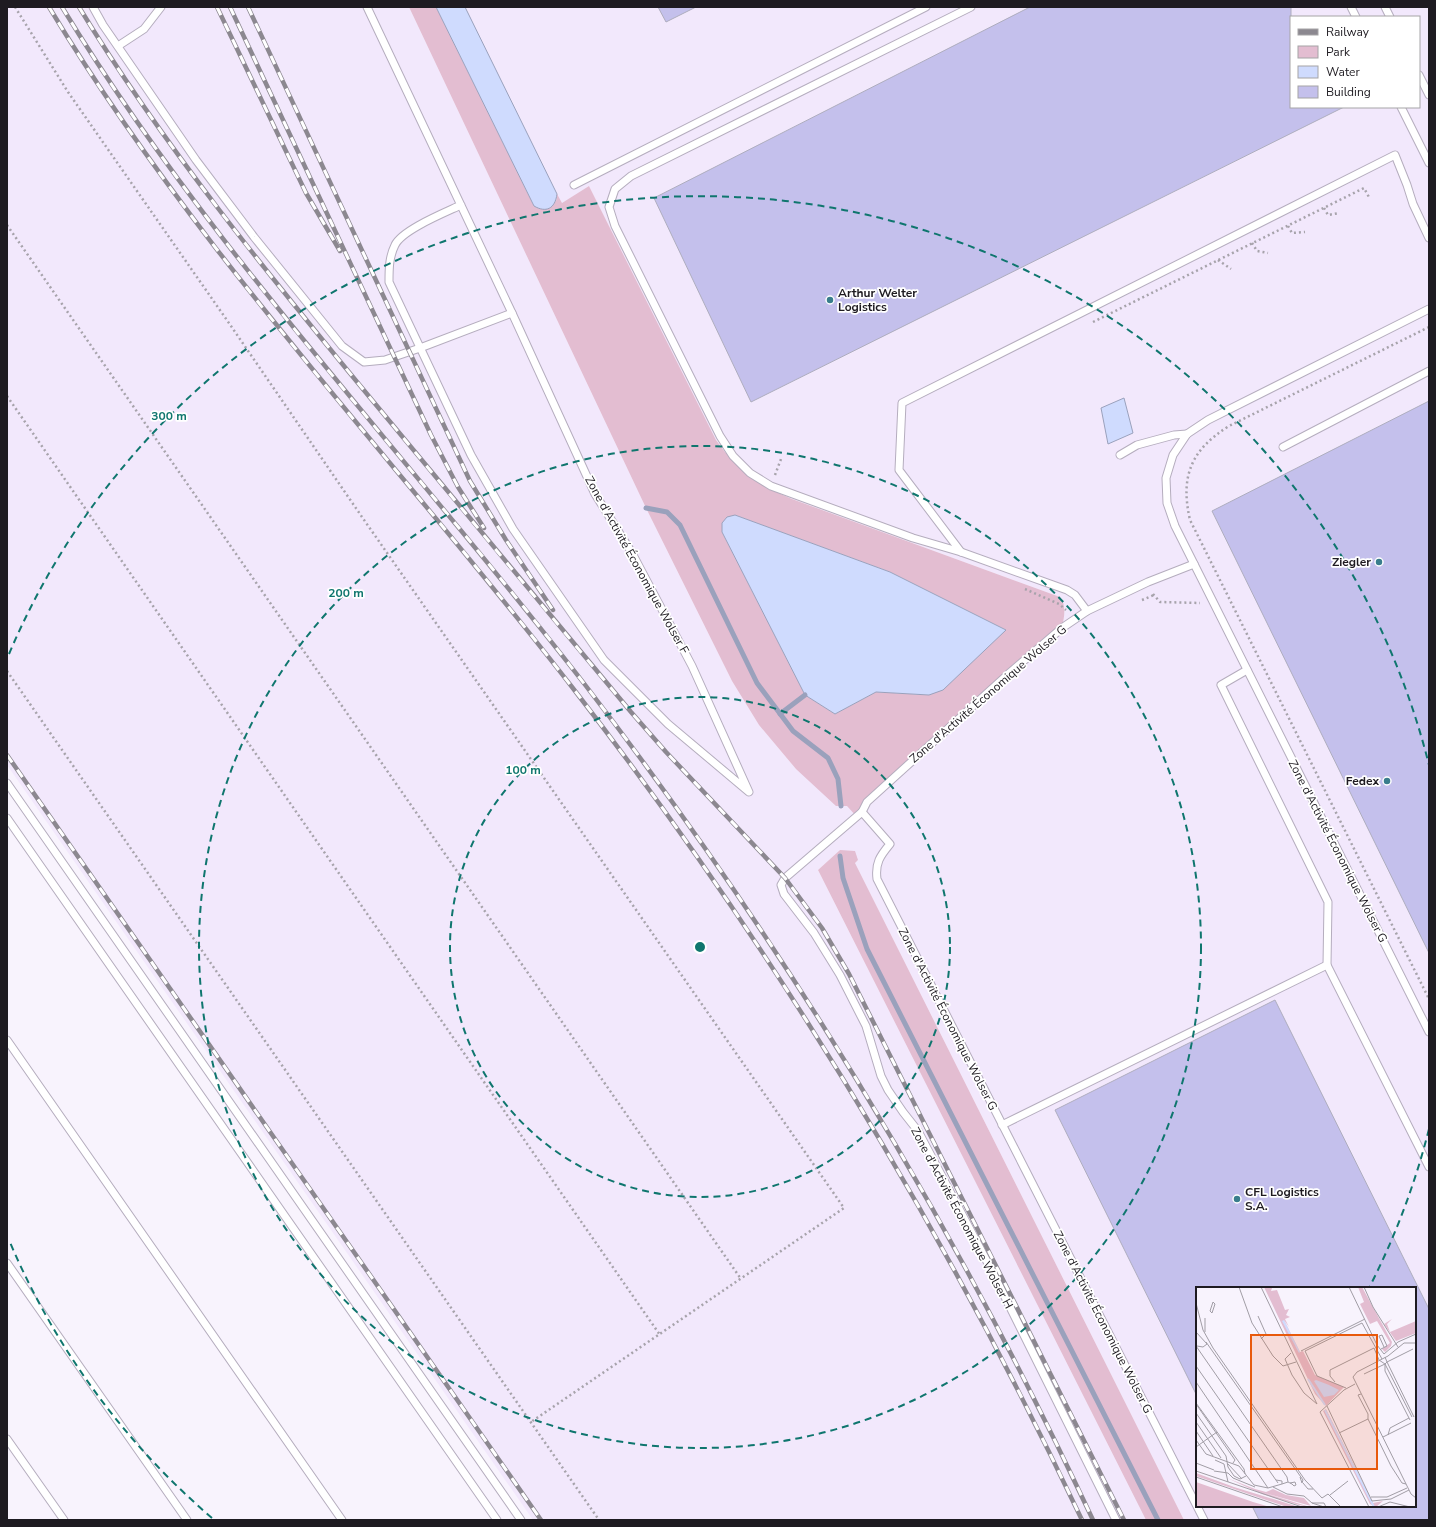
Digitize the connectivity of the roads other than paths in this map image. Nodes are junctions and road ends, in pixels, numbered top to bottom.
1 (93, 7) edge
2 (161, 7) edge
3 (367, 7) edge
4 (926, 7) edge
5 (971, 7) edge
6 (1351, 7) edge
7 (1385, 7) edge
8 (1356, 16) edge
9 (1390, 16) edge
10 (118, 46) junction
11 (1420, 77) edge
12 (1429, 95) edge
13 (1402, 108) edge
14 (1429, 163) edge
15 (574, 185) dead end
16 (460, 205) junction
17 (1429, 238) edge
18 (1429, 309) edge
19 (512, 313) junction
20 (420, 348) junction
21 (1429, 371) edge
22 (1187, 434) junction
23 (1283, 447) dead end
24 (1120, 455) dead end
25 (961, 552) junction
26 (1194, 564) junction
27 (1087, 611) junction
28 (1247, 670) junction
29 (7, 784) edge
30 (859, 814) junction
31 (7, 818) edge
32 (1327, 964) junction
33 (1429, 1032) edge
34 (7, 1040) edge
35 (1002, 1125) junction
36 (1429, 1167) edge
37 (7, 1263) edge
38 (7, 1439) edge
39 (1196, 1504) edge
40 (1197, 1507) edge
41 (64, 1520) edge
42 (188, 1520) edge
43 (342, 1520) edge
44 (497, 1520) edge
45 (521, 1520) edge
46 (1116, 1520) edge
47 (1204, 1520) edge

1 - 10 lane
2 - 10 lane
3 - 16 lane, Zone d'Activité Économique Wolser F
4 - 15 lane
5 - 25 lane
6 - 8 lane
7 - 9 lane
10 - 20 lane
11 - 12 lane
13 - 14 lane
16 - 19 lane, Zone d'Activité Économique Wolser F
16 - 20 lane, Zone d'Activité Économique Wolser F
17 - 25 lane
18 - 22 lane, Zone d'Activité Économique Wolser G
19 - 20 lane
19 - 20 lane, Zone d'Activité Économique Wolser F
21 - 23 lane
22 - 24 lane
22 - 26 lane, Zone d'Activité Économique Wolser G
25 - 27 lane
26 - 27 lane, Zone d'Activité Économique Wolser G
26 - 28 lane, Zone d'Activité Économique Wolser G
27 - 30 lane, Zone d'Activité Économique Wolser G
28 - 32 lane
28 - 33 lane, Zone d'Activité Économique Wolser G
29 - 45 lane
30 - 35 lane, Zone d'Activité Économique Wolser G
30 - 46 lane, Zone d'Activité Économique Wolser H
31 - 44 lane
32 - 35 lane, Zone d'Activité Économique Wolser G
32 - 36 lane
34 - 43 lane
35 - 39 lane, Zone d'Activité Économique Wolser G
37 - 42 lane
38 - 41 lane
40 - 47 lane, Zone d'Activité Économique Wolser G

